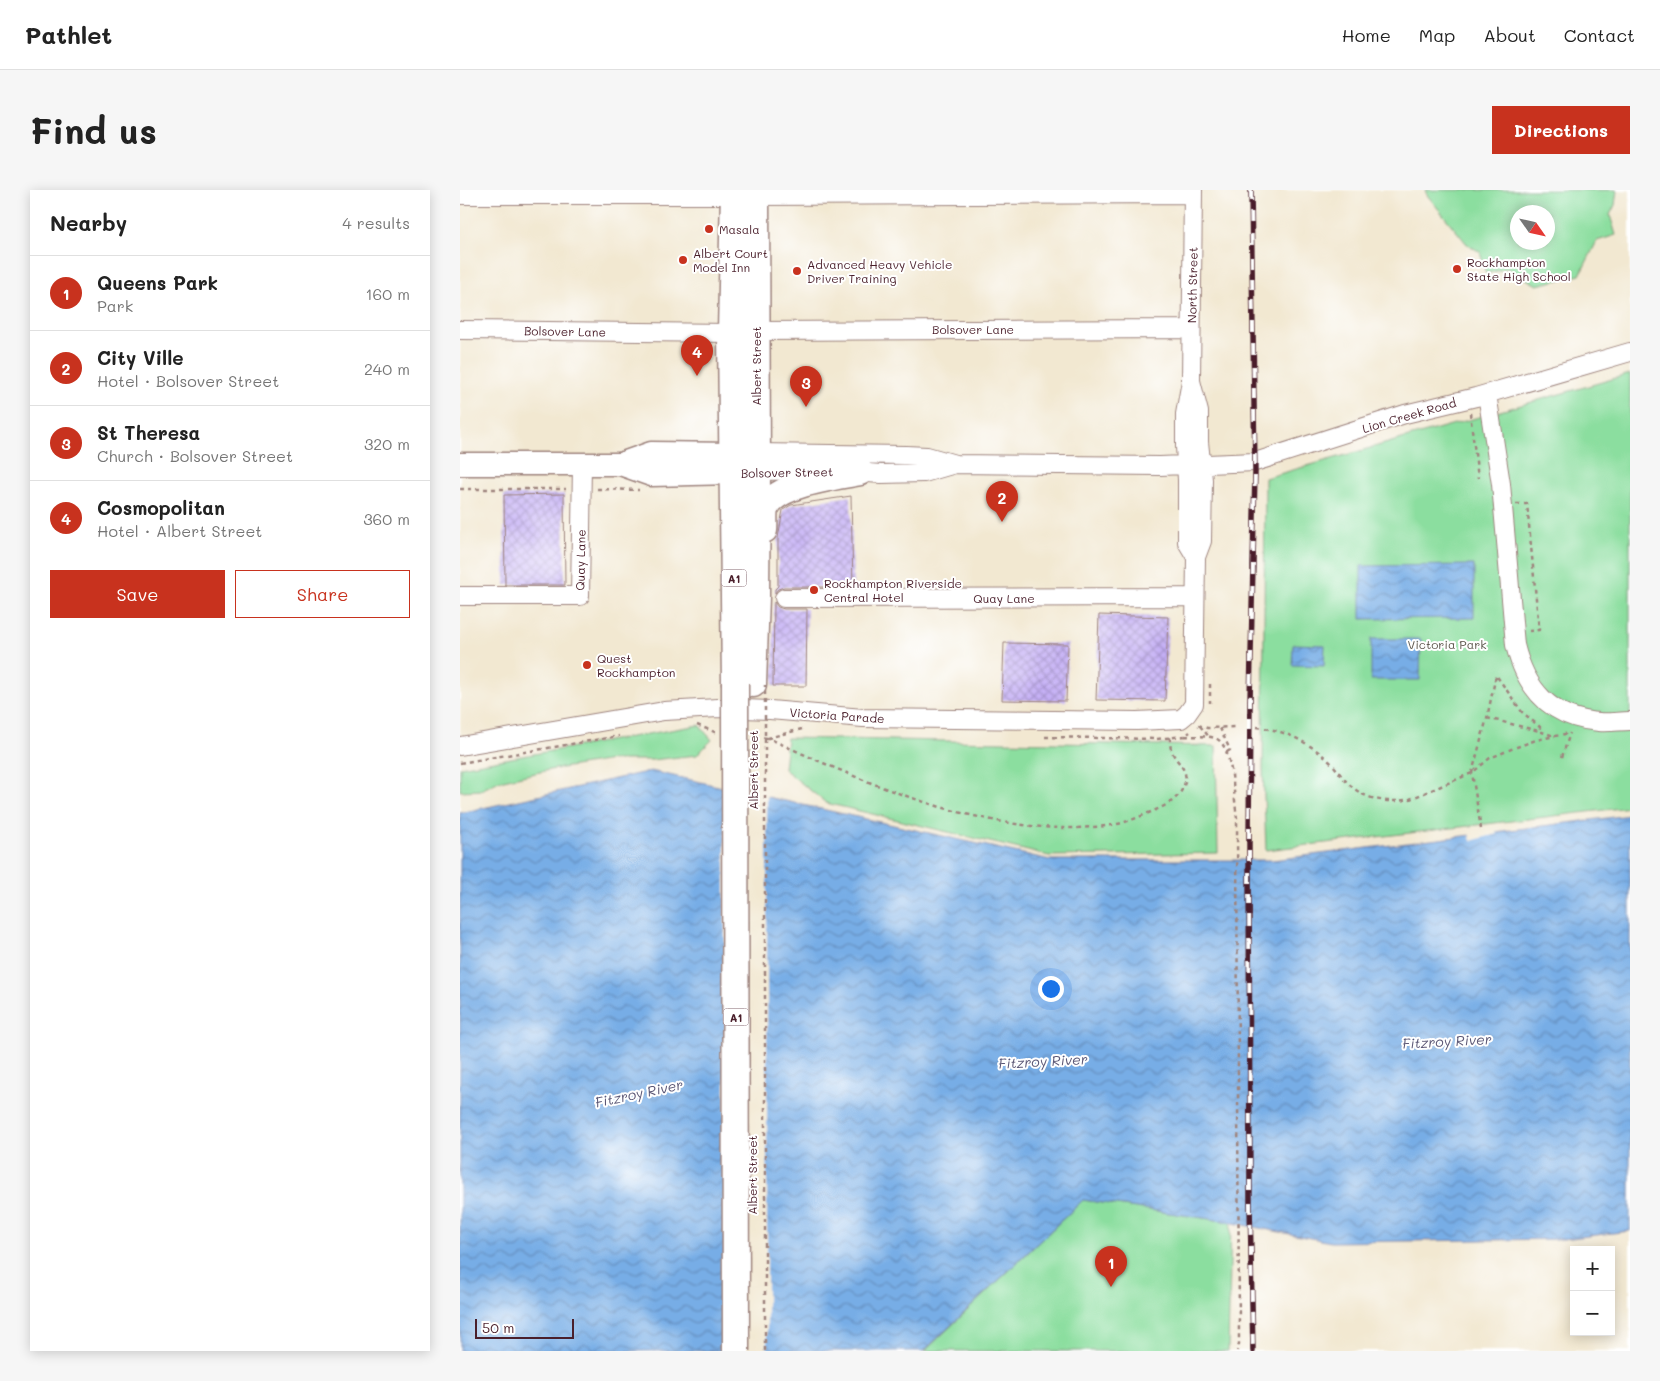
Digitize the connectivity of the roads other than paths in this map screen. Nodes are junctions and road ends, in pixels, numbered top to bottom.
1 (1193, 192) edge
2 (745, 193) edge
3 (460, 195) edge
4 (1191, 328) junction
5 (460, 330) edge
6 (743, 332) junction
7 (1630, 352) edge
8 (1478, 401) junction
9 (745, 462) junction
10 (460, 464) edge
11 (582, 464) junction
12 (955, 464) junction
13 (1194, 464) junction
14 (860, 472) junction
15 (460, 596) edge
16 (756, 596) junction
17 (1194, 597) junction
18 (784, 598) dead end
19 (751, 684) junction
20 (1195, 688) joint
21 (1630, 721) edge
22 (460, 746) edge
23 (736, 1351) edge
24 (752, 1351) edge

1 - 2 street
1 - 4 street, North Street
2 - 3 street
2 - 6 highway, Albert Street / A1
4 - 6 street, Bolsover Lane
4 - 13 street, North Street
5 - 6 street, Bolsover Lane
6 - 9 highway, Albert Street / A1
7 - 8 street, Lion Creek Road
8 - 13 street, Lion Creek Road
8 - 21 street
9 - 11 main road, Bolsover Street
9 - 12 street, Bolsover Street
9 - 14 street, Bolsover Street
9 - 16 highway, Albert Street / A1
9 - 19 highway, Albert Street / A1
10 - 11 main road, Bolsover Street
11 - 15 street, Quay Lane
12 - 13 street, Bolsover Street
12 - 14 street, Bolsover Street
13 - 17 street, North Street
14 - 16 highway
16 - 19 highway, Albert Street / A1
17 - 18 street, Quay Lane
17 - 20 street, North Street
19 - 23 highway, Albert Street / A1, bridge
19 - 24 highway, Albert Street / A1
20 - 22 street, Victoria Parade

